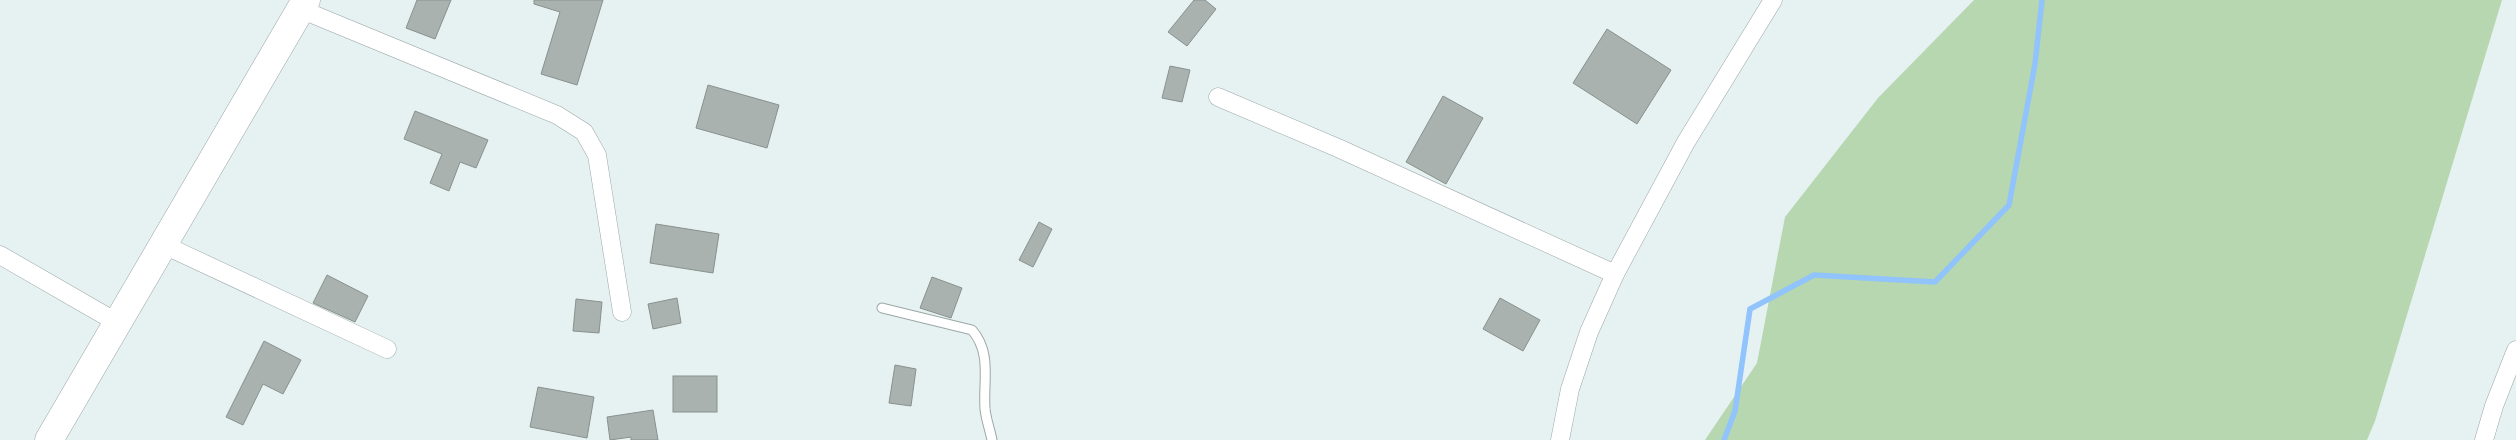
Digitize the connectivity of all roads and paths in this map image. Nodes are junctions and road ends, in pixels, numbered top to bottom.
1 (1773, 0) edge
2 (303, 5) edge
3 (1218, 97) dead end
4 (164, 245) junction
5 (0, 255) edge
6 (1615, 274) junction
7 (882, 308) dead end
8 (622, 312) dead end
9 (118, 323) junction
10 (387, 349) dead end
11 (2516, 350) edge
12 (49, 440) edge
13 (992, 440) edge
14 (1560, 440) edge
15 (2484, 440) edge

1 - 6 street
2 - 4 highway
2 - 8 street
3 - 6 street
4 - 9 highway
4 - 10 street
5 - 9 street
6 - 14 street
7 - 13 lane
9 - 12 highway
11 - 15 street

